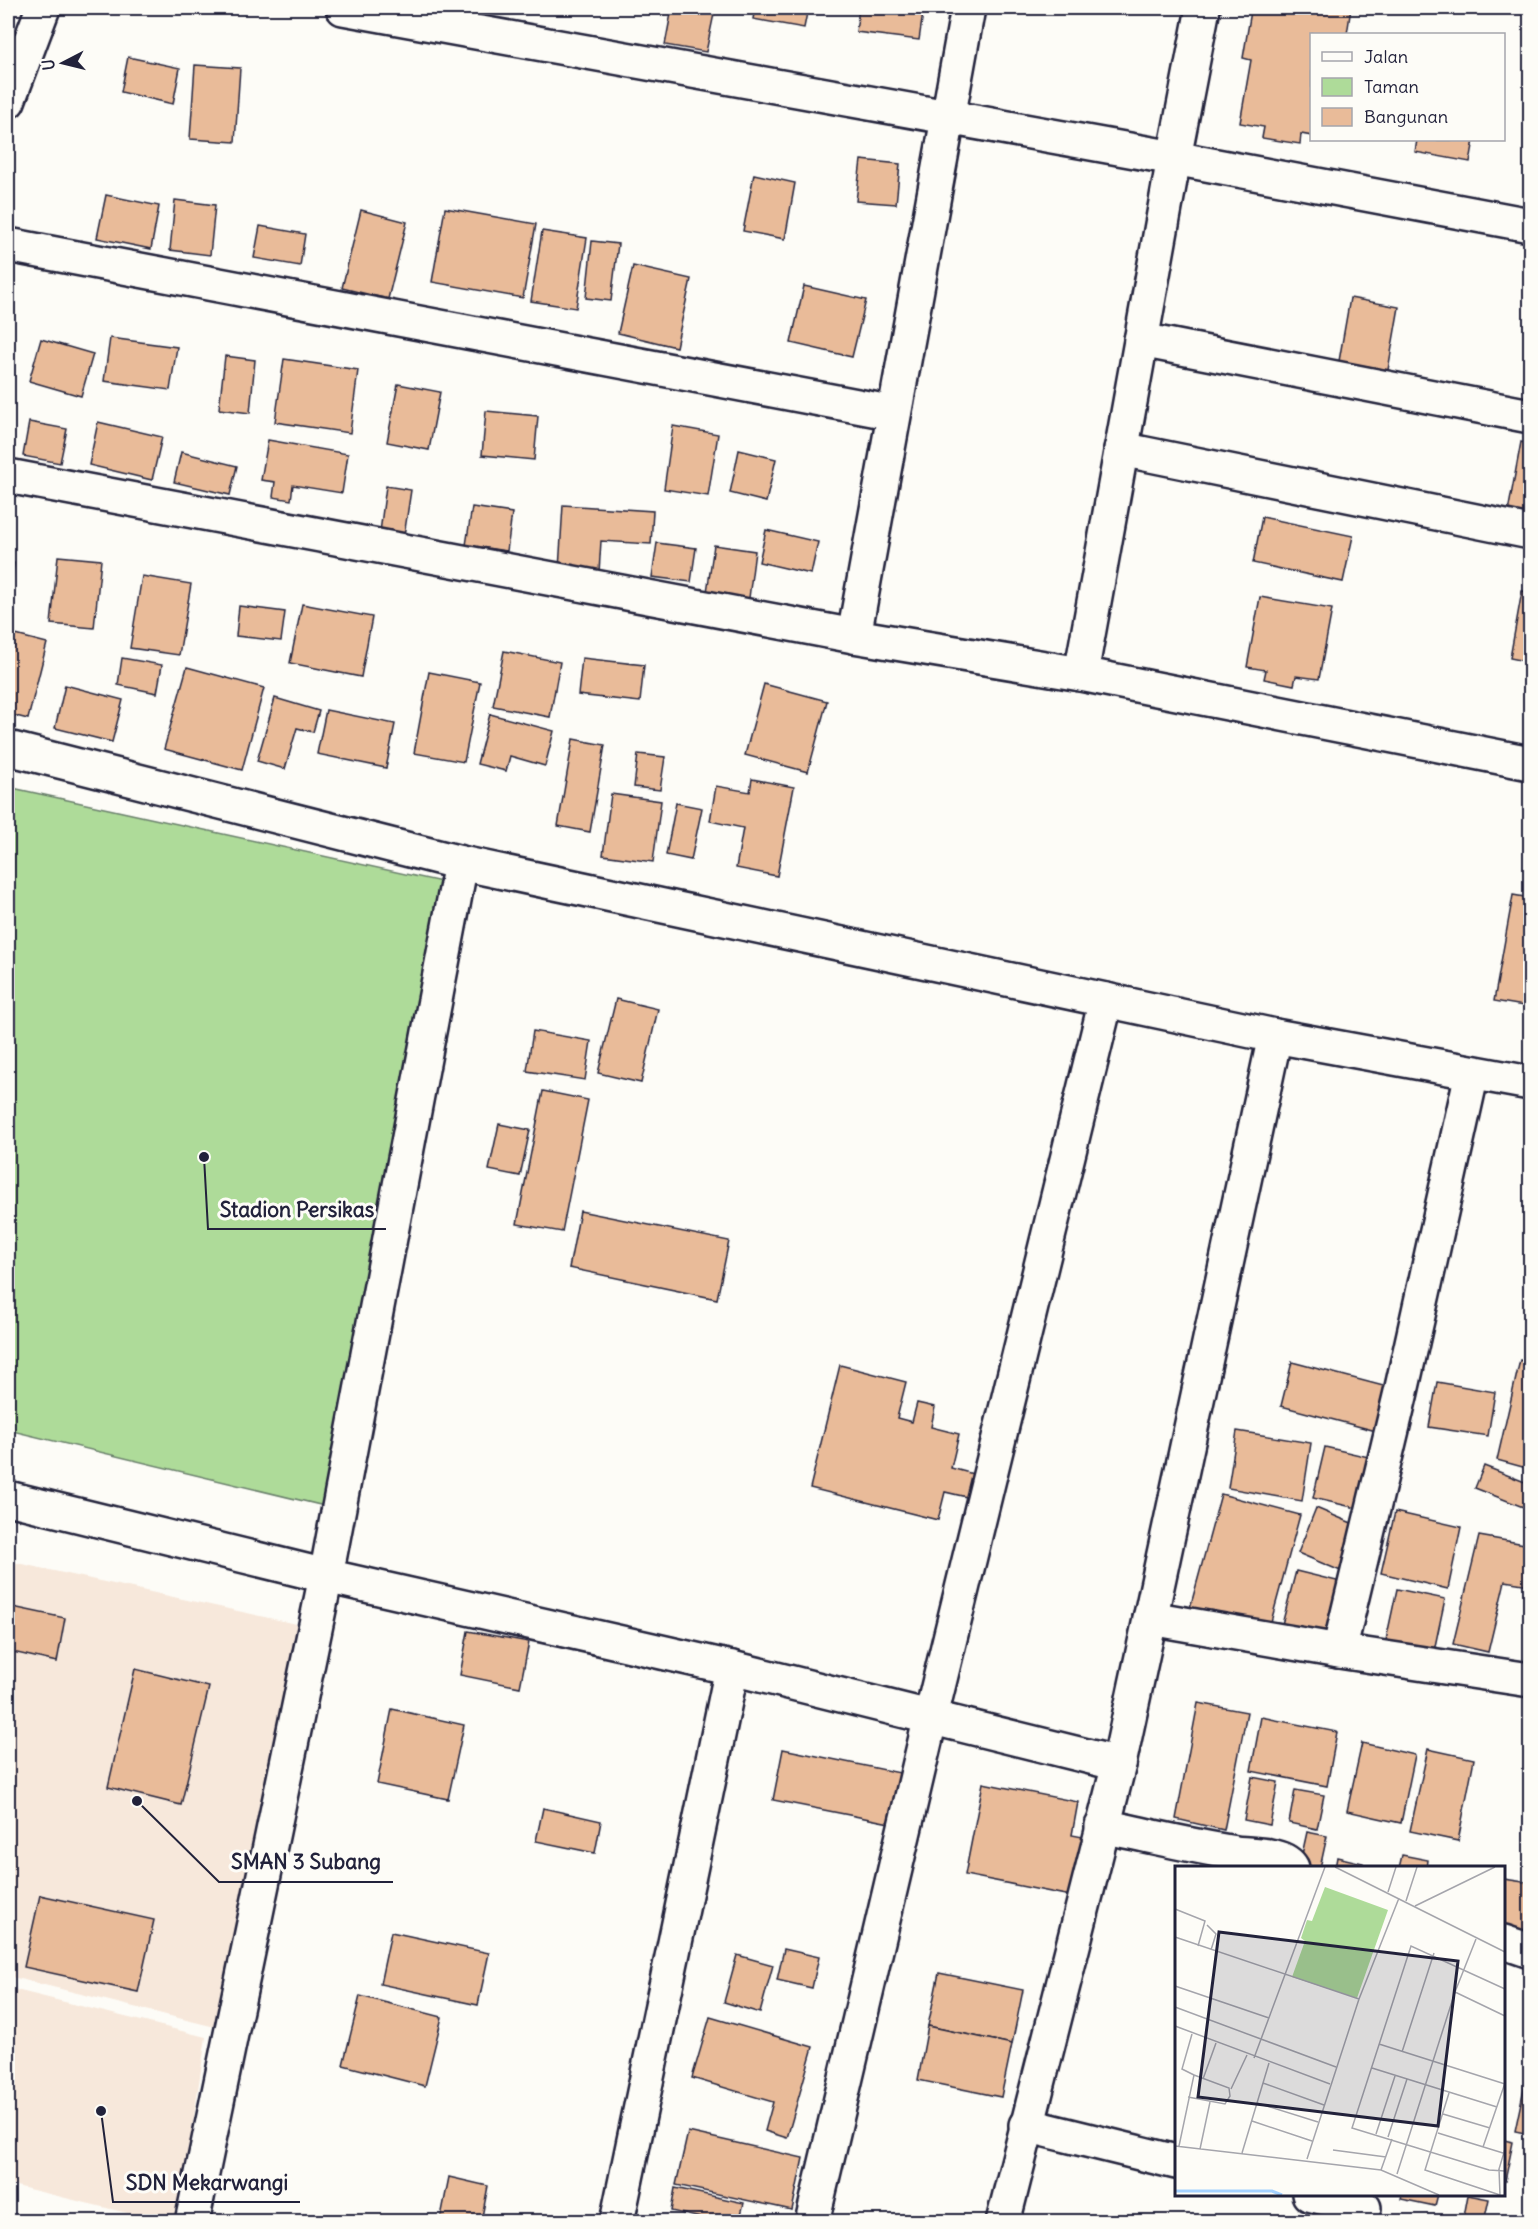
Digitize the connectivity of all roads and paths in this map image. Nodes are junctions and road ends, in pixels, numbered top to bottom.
1 (43, 8) edge
2 (343, 8) edge
3 (968, 8) edge
4 (1203, 8) edge
5 (8, 100) edge
6 (948, 118) junction
7 (1174, 158) junction
8 (1530, 225) edge
9 (8, 245) edge
10 (1141, 340) junction
11 (894, 413) junction
12 (1530, 416) edge
13 (1121, 449) junction
14 (8, 476) edge
15 (1530, 532) edge
16 (854, 636) junction
17 (1081, 674) junction
18 (8, 748) edge
19 (1530, 763) edge
20 (461, 863) junction
21 (1106, 1000) junction
22 (1275, 1036) junction
23 (1472, 1073) junction
24 (1530, 1083) edge
25 (8, 1498) edge
26 (326, 1576) junction
27 (1150, 1618) junction
28 (1340, 1651) junction
29 (732, 1668) junction
30 (1530, 1676) edge
31 (931, 1716) junction
32 (1119, 1764) junction
33 (1102, 1826) junction
34 (1291, 1866) edge
35 (1505, 1943) edge
36 (1530, 1951) edge
37 (1026, 2125) junction
38 (1175, 2162) edge
39 (1317, 2196) edge
40 (1364, 2208) edge
41 (192, 2222) edge
42 (617, 2222) edge
43 (812, 2222) edge
44 (1003, 2222) edge

1 - 5 street
2 - 6 street
3 - 6 street
4 - 7 street
6 - 7 street
6 - 11 street
7 - 8 street
7 - 10 street
9 - 11 street
10 - 12 street
10 - 13 street
11 - 16 street
13 - 15 street
13 - 17 street
14 - 16 street
16 - 17 street
17 - 19 street
18 - 20 street
20 - 21 street
20 - 26 street
21 - 22 street
21 - 31 street
22 - 23 street
22 - 27 street
23 - 24 street
23 - 28 street
25 - 26 street
26 - 29 street
26 - 41 street
27 - 28 street
27 - 32 street
28 - 30 street
29 - 31 street
29 - 42 street
31 - 32 street
31 - 43 street
32 - 33 street
33 - 34 street
33 - 37 street
35 - 36 street
37 - 38 street
37 - 44 street
39 - 40 street

